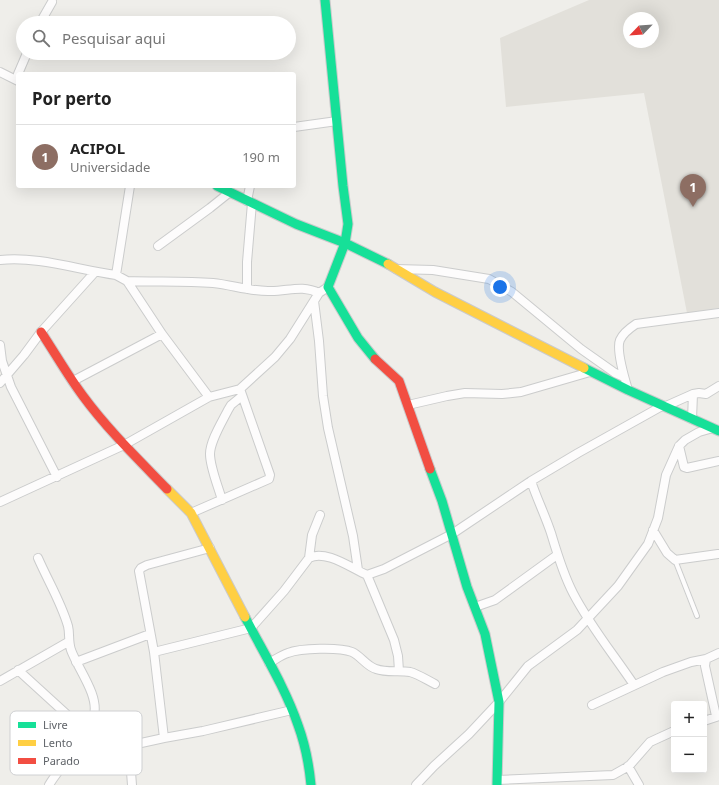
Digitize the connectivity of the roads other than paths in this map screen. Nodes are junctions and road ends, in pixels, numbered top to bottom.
1 (325, 0) edge
2 (52, 2) dead end
3 (44, 16) edge
4 (24, 60) edge
5 (0, 72) edge
6 (19, 72) edge
7 (16, 78) edge
8 (337, 121) junction
9 (296, 127) edge
10 (130, 188) edge
11 (221, 188) edge
12 (250, 188) edge
13 (230, 192) junction
14 (250, 202) junction
15 (345, 243) junction
16 (158, 246) dead end
17 (0, 260) edge
18 (396, 269) junction
19 (95, 272) junction
20 (116, 275) junction
21 (127, 281) junction
22 (328, 287) junction
23 (247, 289) junction
24 (319, 293) junction
25 (314, 302) junction
26 (719, 313) edge
27 (41, 332) junction
28 (162, 334) junction
29 (0, 345) edge
30 (590, 372) junction
31 (7, 376) junction
32 (624, 377) junction
33 (73, 381) junction
34 (0, 383) edge
35 (719, 386) edge
36 (628, 390) junction
37 (241, 392) junction
38 (693, 394) junction
39 (209, 397) junction
40 (408, 406) junction
41 (664, 406) junction
42 (692, 419) junction
43 (716, 430) edge
44 (124, 445) junction
45 (679, 446) junction
46 (719, 460) edge
47 (57, 477) junction
48 (531, 482) junction
49 (222, 500) junction
50 (0, 502) edge
51 (191, 513) junction
52 (320, 515) dead end
53 (653, 530) junction
54 (452, 534) junction
55 (210, 548) junction
56 (718, 554) dead end
57 (557, 555) junction
58 (38, 558) dead end
59 (309, 558) junction
60 (675, 560) junction
61 (358, 570) junction
62 (367, 575) junction
63 (475, 607) junction
64 (697, 616) dead end
65 (588, 619) junction
66 (251, 628) junction
67 (150, 634) junction
68 (68, 642) junction
69 (154, 652) junction
70 (719, 653) edge
71 (706, 659) junction
72 (76, 662) junction
73 (269, 664) junction
74 (18, 670) junction
75 (399, 671) junction
76 (0, 681) edge
77 (435, 684) dead end
78 (634, 685) junction
79 (499, 702) junction
80 (592, 704) dead end
81 (292, 710) junction
82 (63, 711) edge
83 (94, 711) edge
84 (718, 716) edge
85 (707, 720) edge
86 (671, 732) edge
87 (164, 738) junction
88 (142, 743) edge
89 (628, 766) junction
90 (55, 775) edge
91 (131, 775) edge
92 (497, 782) edge
93 (49, 785) edge
94 (132, 785) edge
95 (311, 785) edge
96 (416, 785) edge
97 (638, 785) edge

1 - 8 street
2 - 3 street
4 - 6 street
5 - 7 street
8 - 9 street
8 - 15 street
10 - 20 street
11 - 13 street
12 - 14 street
13 - 14 street
13 - 16 street
14 - 15 street
14 - 23 street
15 - 18 street
15 - 22 street
17 - 19 street
18 - 30 street
18 - 32 street
19 - 20 street
19 - 27 street
20 - 21 street
21 - 23 street
21 - 28 street
22 - 24 street
22 - 40 street
23 - 24 street
24 - 25 street
25 - 37 street
25 - 61 street
26 - 32 street
27 - 31 street
27 - 33 street
28 - 33 street
28 - 39 street
29 - 31 street
30 - 36 street
30 - 40 street
31 - 34 street
31 - 47 street
32 - 36 street
33 - 44 street
35 - 38 street
36 - 41 street
37 - 39 street
37 - 49 street
37 - 49 street
38 - 41 street
38 - 42 street
39 - 44 street
40 - 54 street
41 - 42 street
41 - 48 street
42 - 43 street
43 - 45 street
44 - 47 street
44 - 51 street
45 - 46 street
45 - 53 street
47 - 50 street
48 - 54 street
48 - 57 street
49 - 51 street
51 - 55 street
52 - 59 street
53 - 60 street
53 - 65 street
54 - 62 street
54 - 63 street
55 - 66 street
55 - 67 street
56 - 60 street
57 - 63 street
57 - 65 street
58 - 68 street
59 - 61 street
59 - 66 street
60 - 64 lane
61 - 62 street
62 - 75 street
63 - 79 street
65 - 78 street
65 - 79 street
66 - 69 street
66 - 73 street
67 - 69 street
67 - 72 street
68 - 72 street
68 - 74 street
69 - 87 street
70 - 71 street
71 - 78 street
71 - 84 street
72 - 83 street
73 - 75 street
73 - 81 street
74 - 76 street
74 - 82 street
75 - 77 street
78 - 80 street
79 - 92 street
79 - 96 street
81 - 87 street
81 - 95 street
84 - 85 street
86 - 89 street
87 - 88 street
89 - 92 street
89 - 97 street
90 - 93 street
91 - 94 street

